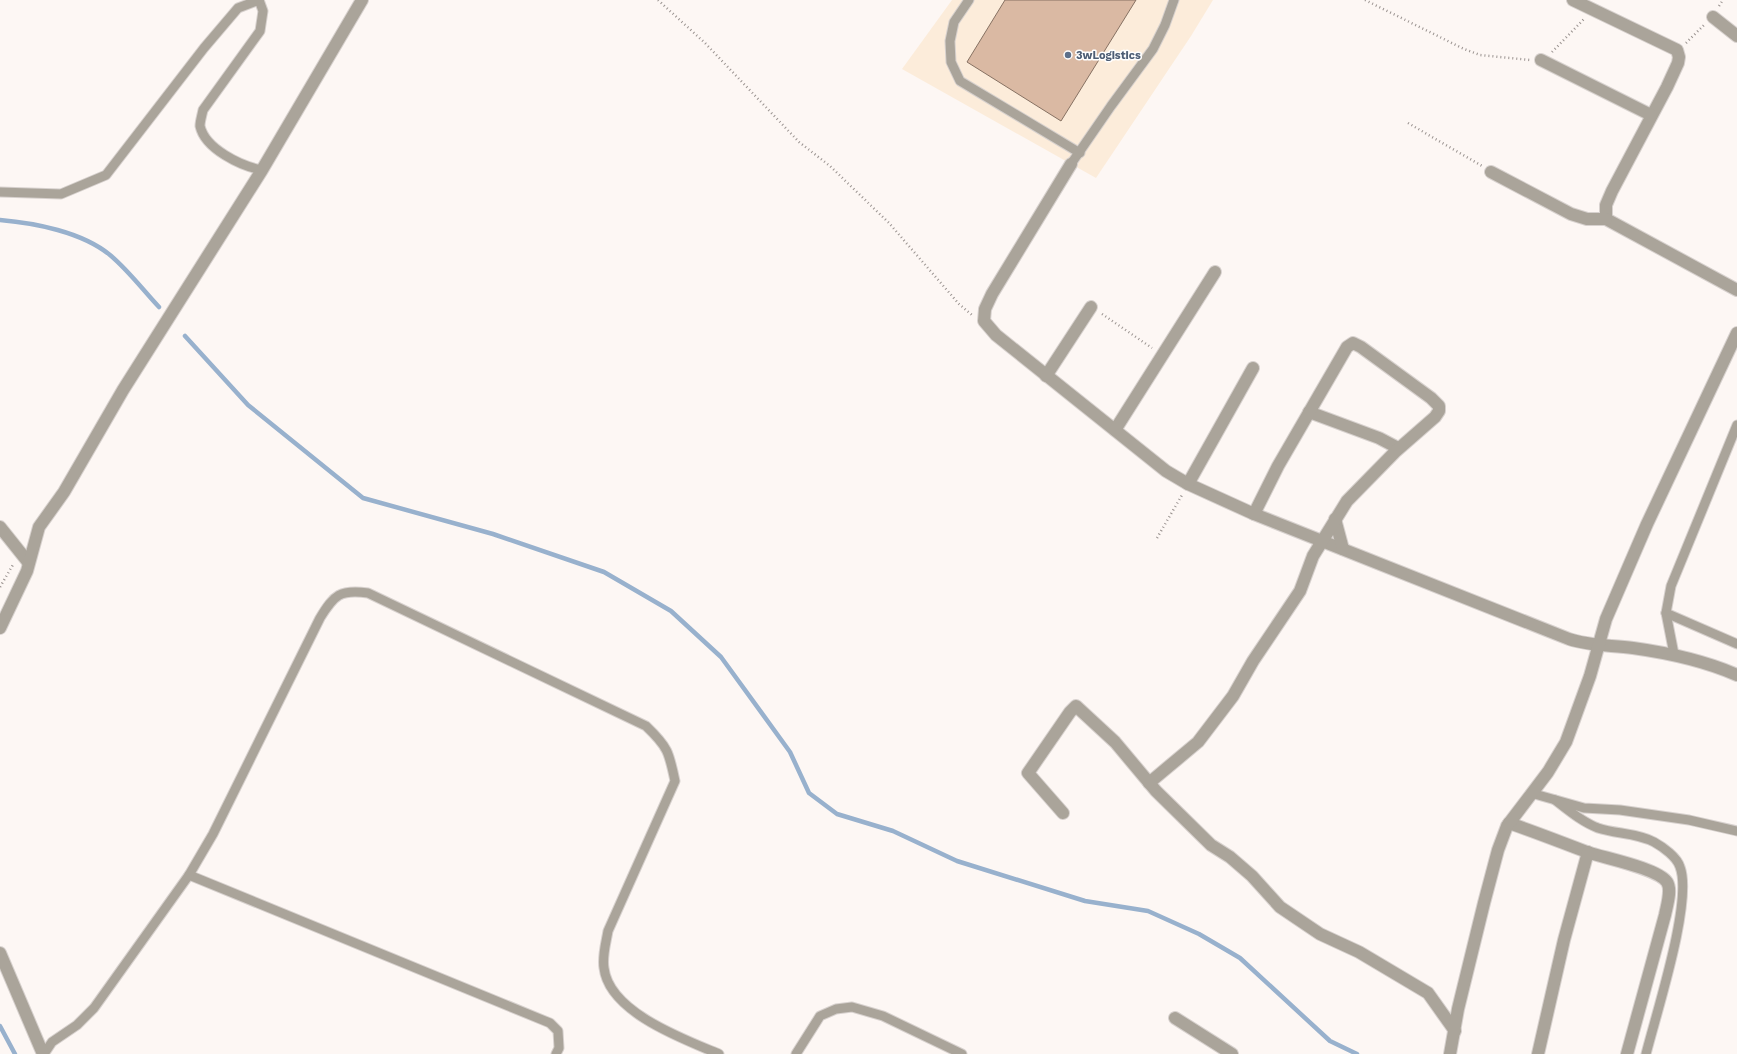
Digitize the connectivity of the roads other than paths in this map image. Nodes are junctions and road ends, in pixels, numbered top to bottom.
1 (259, 0) edge
2 (362, 0) edge
3 (969, 0) edge
4 (1174, 0) edge
5 (1573, 0) edge
6 (1713, 17) road end
7 (1737, 36) edge
8 (1541, 60) road end
9 (1651, 115) junction
10 (1080, 153) junction
11 (1072, 164) joint
12 (262, 170) junction
13 (1491, 172) road end
14 (0, 192) edge
15 (1606, 219) junction
16 (1216, 272) dead end
17 (1737, 290) edge
18 (1091, 307) road end
19 (1737, 333) edge
20 (1253, 368) dead end
21 (1046, 376) junction
22 (1309, 412) junction
23 (1737, 426) edge
24 (1115, 430) junction
25 (1398, 448) junction
26 (1188, 484) junction
27 (1254, 514) junction
28 (1335, 519) junction
29 (0, 527) edge
30 (1323, 540) junction
31 (1343, 549) junction
32 (28, 562) junction
33 (1666, 613) junction
34 (0, 628) edge
35 (1599, 644) junction
36 (1737, 644) edge
37 (1674, 654) junction
38 (1737, 675) edge
39 (1149, 783) junction
40 (1531, 793) junction
41 (1555, 800) junction
42 (1063, 813) dead end
43 (1509, 823) junction
44 (1737, 831) edge
45 (1588, 852) junction
46 (189, 875) junction
47 (0, 953) edge
48 (1175, 1018) dead end
49 (1455, 1031) junction
50 (44, 1054) edge
51 (556, 1054) edge
52 (719, 1054) edge
53 (796, 1054) edge
54 (962, 1054) edge
55 (1232, 1054) edge
56 (1450, 1054) edge
57 (1538, 1054) edge
58 (1627, 1054) edge
59 (1646, 1054) edge

1 - 12 lane
1 - 14 lane
2 - 12 street
3 - 10 lane
4 - 10 lane
5 - 9 street
6 - 7 street
8 - 9 street
9 - 15 street
10 - 11 lane
11 - 21 street
12 - 32 street
13 - 15 street
15 - 17 street
16 - 24 street
18 - 21 street
19 - 35 street
20 - 26 street
21 - 24 street
22 - 25 street
22 - 25 street
22 - 27 street
23 - 33 lane
24 - 26 street
25 - 28 street
26 - 27 street
27 - 30 street
28 - 30 street
28 - 31 street
29 - 32 street
30 - 31 street
30 - 39 street
31 - 35 street
32 - 34 street
33 - 36 lane
33 - 37 lane
35 - 37 street
35 - 40 street
37 - 38 street
39 - 42 street
39 - 49 street
40 - 41 lane
40 - 43 street
41 - 44 lane
41 - 59 lane
43 - 45 street
43 - 49 street
45 - 57 street
45 - 58 street
46 - 50 lane
46 - 51 lane
46 - 52 lane
47 - 50 street
48 - 55 street
49 - 56 street
53 - 54 lane

